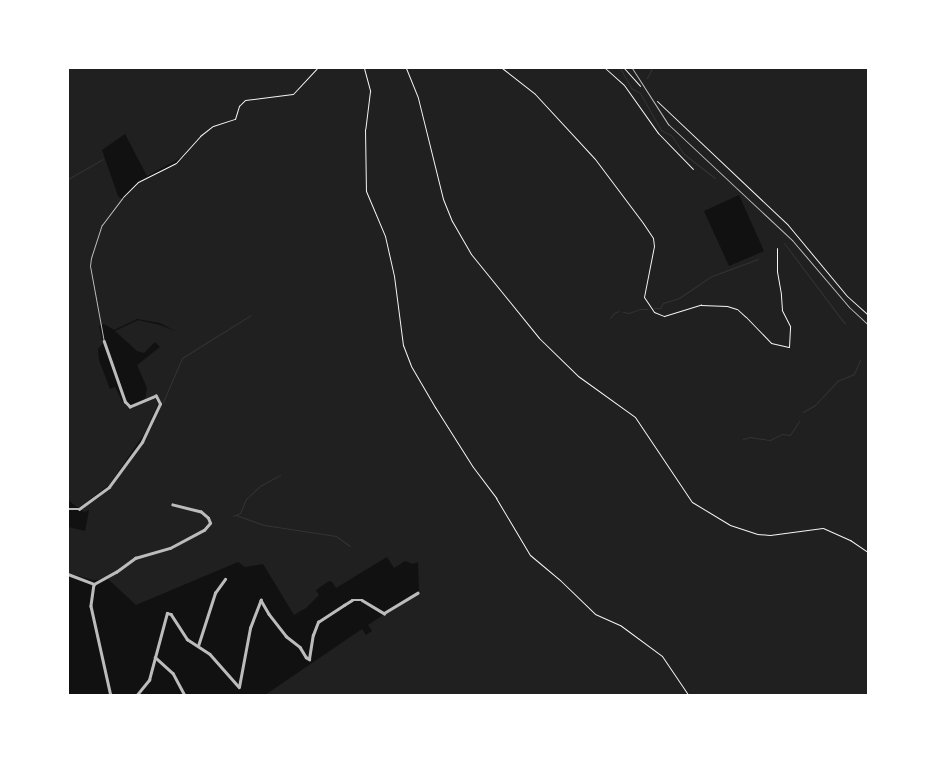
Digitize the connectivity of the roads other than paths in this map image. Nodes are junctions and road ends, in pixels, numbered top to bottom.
1 (632, 68) edge
2 (122, 198) road end
3 (868, 325) edge
4 (104, 342) joint
5 (173, 505) dead end
6 (68, 509) edge
7 (68, 574) edge
8 (225, 580) dead end
9 (94, 584) junction
10 (417, 593) dead end
11 (198, 646) junction
12 (155, 656) junction
13 (111, 696) edge
14 (136, 696) edge
15 (185, 696) edge

1 - 3 lane
2 - 4 lane
4 - 6 street
5 - 9 street
7 - 9 street
8 - 11 street
9 - 13 street
10 - 11 street
11 - 12 street
12 - 14 street
12 - 15 street

